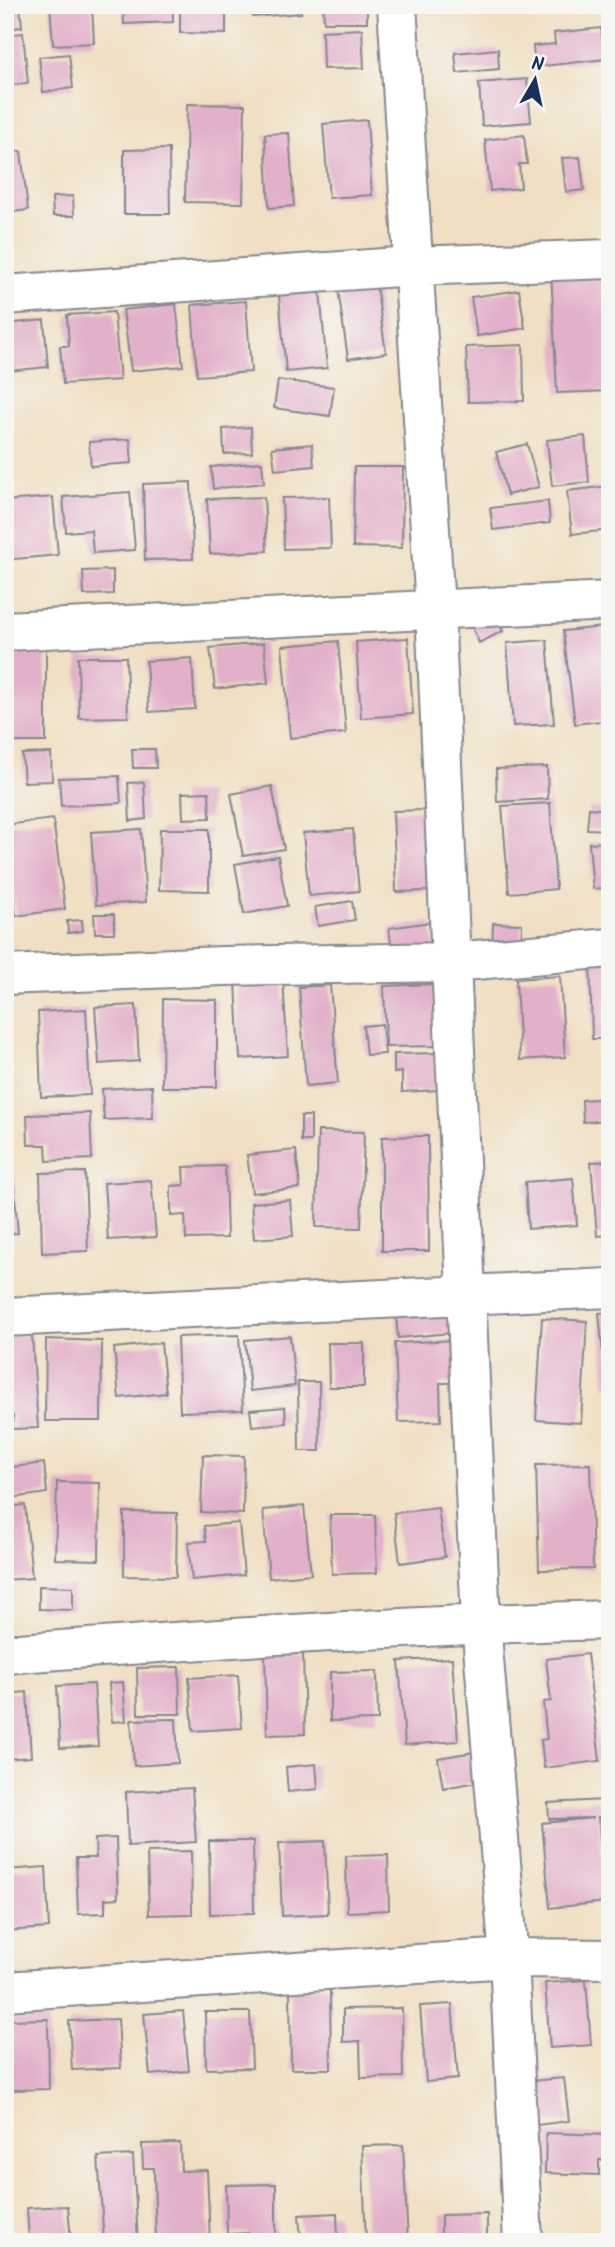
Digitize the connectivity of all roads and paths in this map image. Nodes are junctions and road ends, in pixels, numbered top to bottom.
1 (397, 5) edge
2 (610, 260) edge
3 (412, 266) junction
4 (5, 295) edge
5 (610, 601) edge
6 (435, 609) junction
7 (5, 631) edge
8 (610, 948) edge
9 (453, 962) junction
10 (5, 975) edge
11 (610, 1288) edge
12 (465, 1296) junction
13 (5, 1317) edge
14 (610, 1620) edge
15 (481, 1623) junction
16 (5, 1654) edge
17 (509, 1958) junction
18 (610, 1959) edge
19 (5, 1991) edge
20 (523, 2242) edge

1 - 3 street
2 - 3 street
3 - 4 street
3 - 6 street
5 - 6 street
6 - 7 street
6 - 9 street
8 - 9 street
9 - 10 street
9 - 12 street
11 - 12 street
12 - 13 street
12 - 15 street
14 - 15 street
15 - 16 street
15 - 17 street
17 - 18 street
17 - 19 street
17 - 20 street

